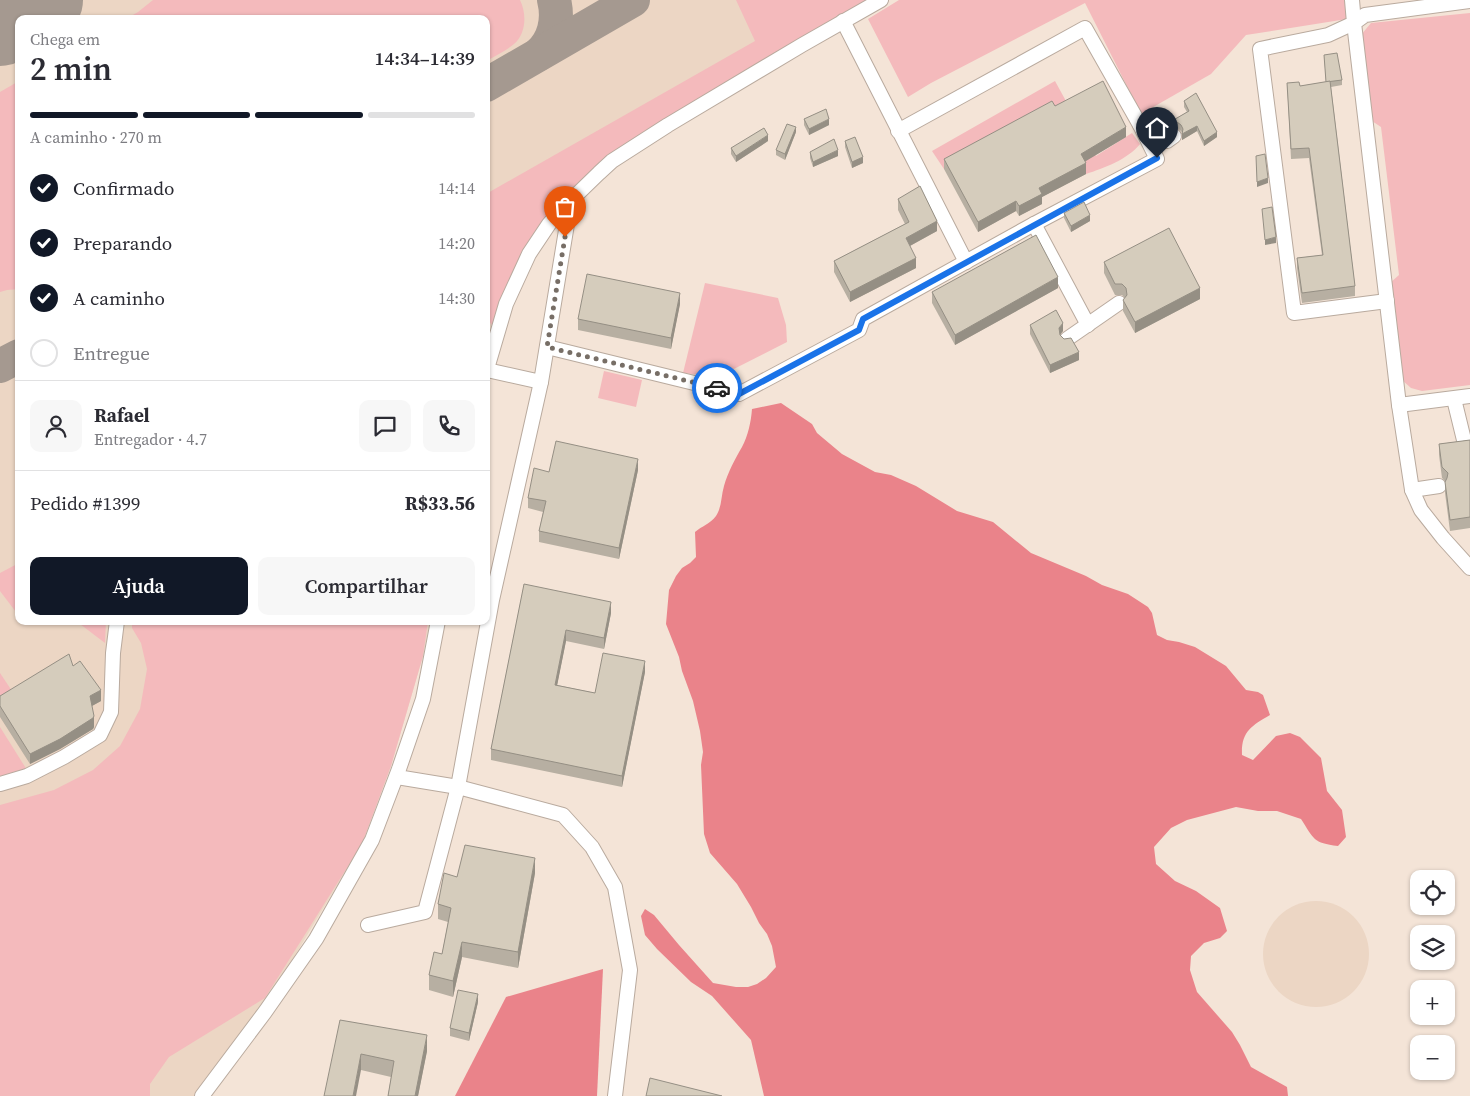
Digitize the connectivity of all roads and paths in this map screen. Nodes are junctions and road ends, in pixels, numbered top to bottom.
1 (881, 0) edge
2 (1352, 0) edge
3 (1470, 1) edge
4 (842, 22) junction
5 (1354, 23) junction
6 (1140, 125) junction
7 (898, 131) junction
8 (1174, 136) dead end
9 (571, 200) junction
10 (1034, 224) junction
11 (966, 262) junction
12 (1387, 301) junction
13 (1119, 303) dead end
14 (1088, 325) junction
15 (1067, 339) edge
16 (547, 347) junction
17 (490, 358) edge
18 (490, 372) edge
19 (541, 382) junction
20 (1470, 396) edge
21 (1454, 399) junction
22 (1399, 405) junction
23 (1464, 440) edge
24 (1439, 486) dead end
25 (1412, 490) junction
26 (1470, 568) edge
27 (490, 611) edge
28 (116, 625) edge
29 (437, 625) edge
30 (487, 625) edge
31 (397, 776) junction
32 (0, 784) edge
33 (458, 787) junction
34 (368, 925) dead end
35 (202, 1096) edge
36 (615, 1096) edge

1 - 4 lane
2 - 5 lane
3 - 5 lane
4 - 7 lane
4 - 9 lane
5 - 12 lane
5 - 12 lane
6 - 7 lane
6 - 8 lane
6 - 10 lane
7 - 11 lane
9 - 16 lane
9 - 17 lane
10 - 11 lane
10 - 14 lane
11 - 16 lane
12 - 22 lane
13 - 14 lane
14 - 15 lane
16 - 19 lane
18 - 19 lane
19 - 27 lane
20 - 21 lane
21 - 22 lane
21 - 23 lane
22 - 25 lane
24 - 25 lane
25 - 26 lane
28 - 32 lane
29 - 31 lane
30 - 33 lane
31 - 33 lane
31 - 35 lane
33 - 34 lane
33 - 36 lane

